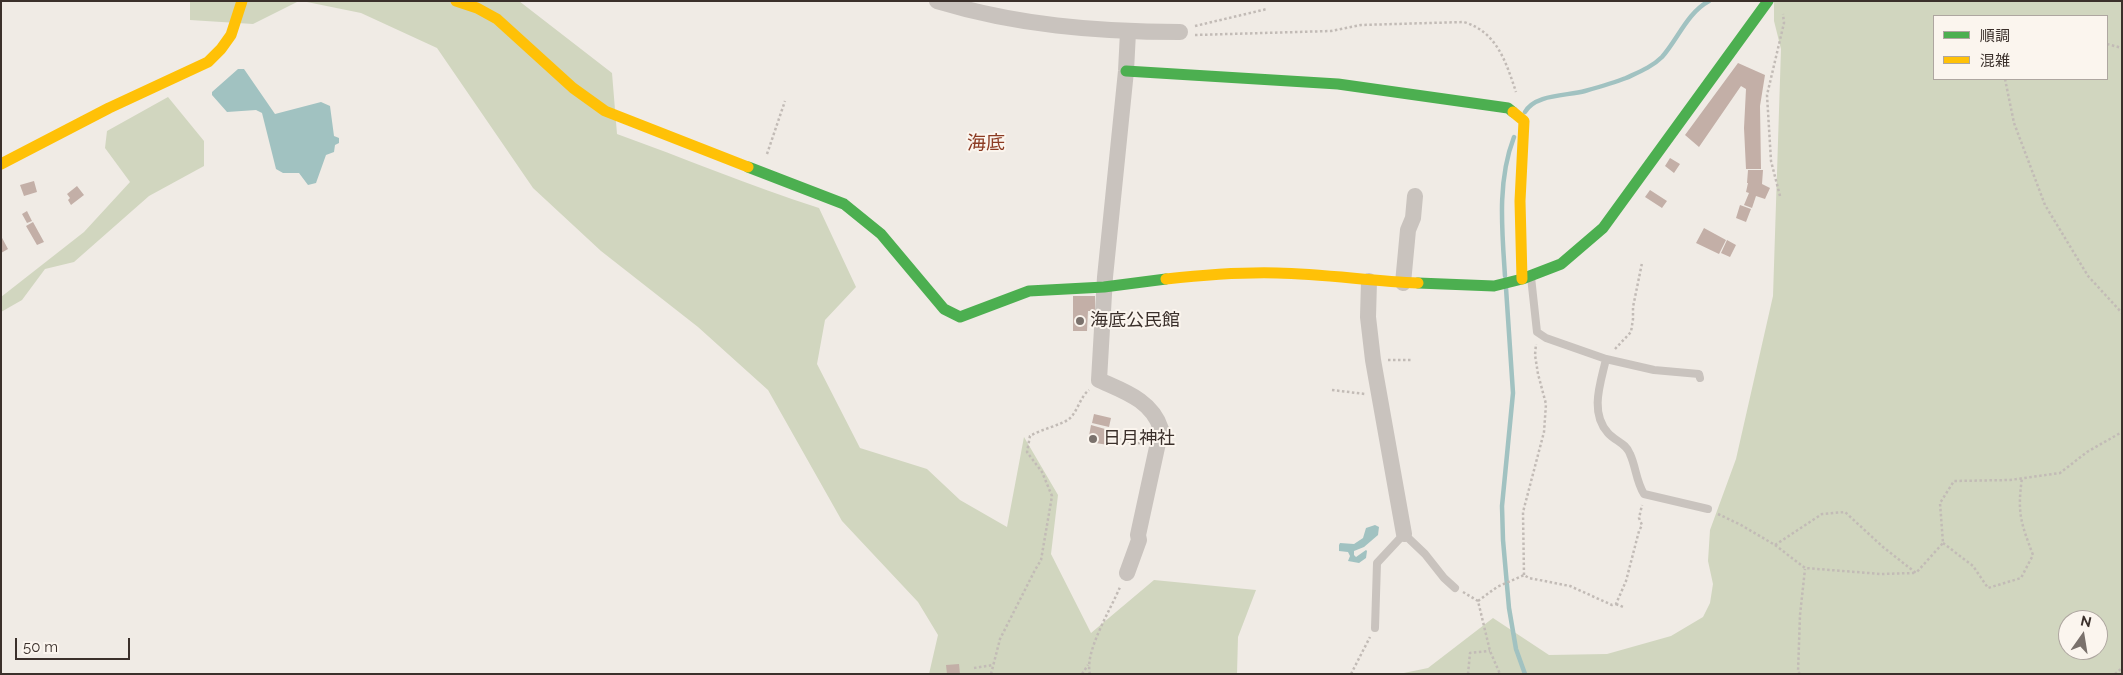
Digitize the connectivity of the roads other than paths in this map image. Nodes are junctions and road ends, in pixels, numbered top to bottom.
1 (242, 1) edge
2 (456, 1) edge
3 (937, 1) edge
4 (1768, 1) edge
5 (1128, 32) junction
6 (1180, 32) road end
7 (1126, 70) junction
8 (1, 164) edge
9 (1409, 203) dead end
10 (1526, 277) junction
11 (1369, 281) junction
12 (1403, 283) junction
13 (1104, 287) junction
14 (1606, 359) junction
15 (1700, 378) dead end
16 (1708, 509) road end
17 (1404, 534) junction
18 (1127, 573) road end
19 (1454, 588) road end
20 (1375, 628) road end

1 - 8 street
2 - 13 street
3 - 5 street
4 - 10 street
5 - 6 street
5 - 7 street
7 - 10 street
7 - 13 street
9 - 12 street
10 - 12 street
10 - 14 lane
11 - 12 street
11 - 13 street
11 - 17 street
13 - 18 street
14 - 15 lane
14 - 16 lane
17 - 19 lane
17 - 20 lane

